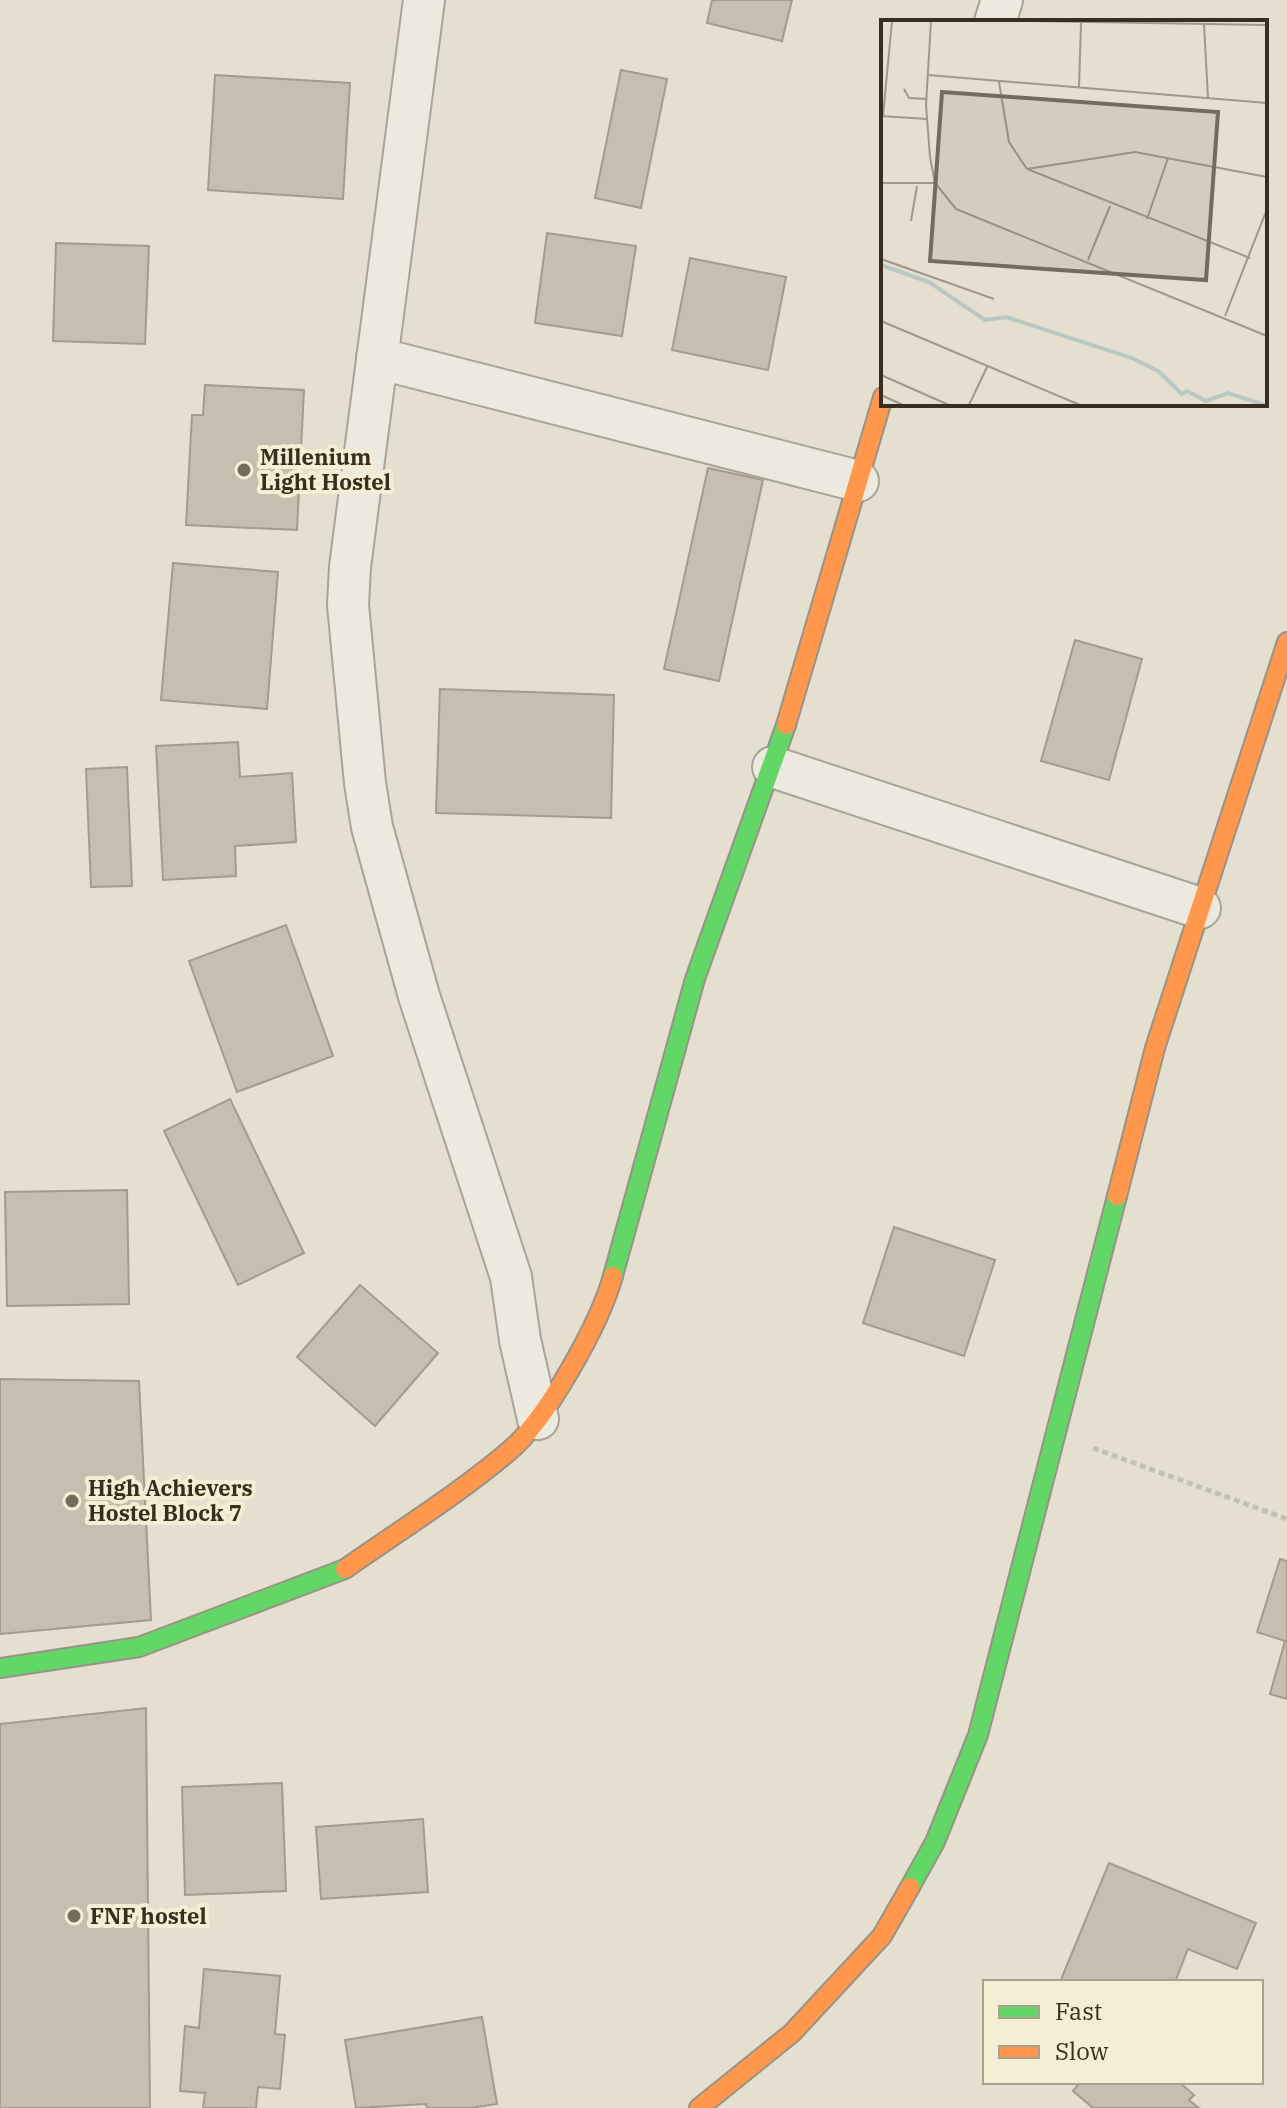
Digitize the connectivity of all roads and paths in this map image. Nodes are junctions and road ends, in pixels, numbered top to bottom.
1 (424, 0) edge
2 (1002, 0) edge
3 (996, 20) edge
4 (377, 358) junction
5 (881, 404) edge
6 (858, 481) junction
7 (1287, 642) edge
8 (773, 767) junction
9 (1200, 908) junction
10 (538, 1419) junction
11 (1054, 1433) junction
12 (1287, 1519) edge
13 (0, 1668) edge
14 (699, 2108) edge

1 - 4 street
2 - 3 street
4 - 6 street
4 - 10 street
5 - 6 street
6 - 8 street
7 - 9 street
8 - 9 street
8 - 10 street
9 - 11 street
10 - 13 street
11 - 12 path
11 - 14 street

